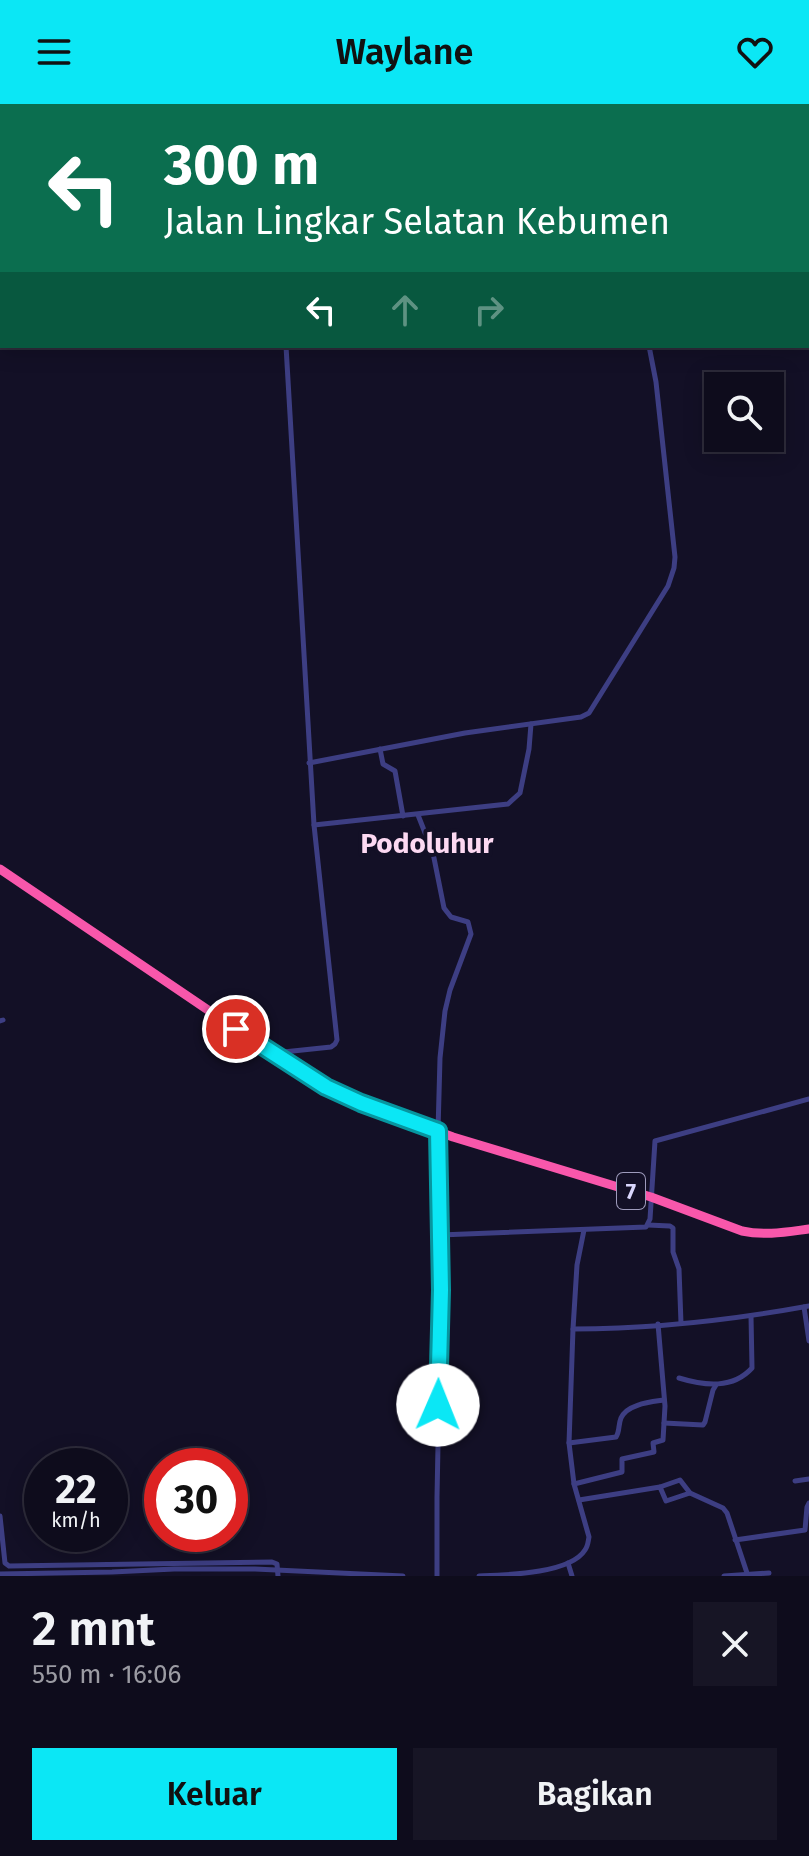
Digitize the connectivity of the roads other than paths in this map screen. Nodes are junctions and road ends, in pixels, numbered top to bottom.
1 (286, 348) edge
2 (649, 348) edge
3 (531, 724) junction
4 (380, 749) junction
5 (309, 763) junction
6 (418, 815) junction
7 (403, 816) junction
8 (314, 825) junction
9 (0, 869) edge
10 (273, 1053) junction
11 (809, 1099) edge
12 (440, 1132) junction
13 (651, 1197) junction
14 (648, 1225) junction
15 (584, 1230) junction
16 (809, 1231) edge
17 (443, 1235) junction
18 (806, 1306) edge
19 (751, 1316) junction
20 (681, 1323) junction
21 (658, 1324) junction
22 (573, 1329) junction
23 (809, 1341) edge
24 (679, 1378) dead end
25 (717, 1384) junction
26 (664, 1400) junction
27 (664, 1423) junction
28 (569, 1443) junction
29 (809, 1479) edge
30 (795, 1481) dead end
31 (574, 1484) junction
32 (660, 1487) junction
33 (690, 1493) junction
34 (579, 1500) junction
35 (809, 1503) edge
36 (0, 1516) edge
37 (735, 1540) junction
38 (568, 1563) junction
39 (100, 1570) edge
40 (255, 1572) edge
41 (278, 1573) edge
42 (769, 1573) dead end
43 (0, 1574) edge
44 (503, 1575) edge
45 (747, 1575) edge
46 (403, 1576) edge
47 (437, 1576) edge
48 (479, 1576) edge
49 (572, 1576) edge
50 (724, 1576) edge

1 - 5 street
2 - 3 street
3 - 4 street
3 - 6 street
4 - 5 street
4 - 7 street
5 - 8 street
6 - 7 street
6 - 12 street
7 - 8 street
8 - 10 street
9 - 10 highway, 7
10 - 12 highway, 7
11 - 13 street
12 - 13 highway, 7
12 - 17 street
13 - 14 street
13 - 16 highway, 7
14 - 15 street
14 - 20 street
15 - 17 street
15 - 22 street
17 - 47 street
18 - 19 street
18 - 23 street
19 - 20 street
19 - 25 street
20 - 21 street
21 - 22 street
21 - 26 street
22 - 28 street
24 - 25 street
25 - 27 street
26 - 27 street
26 - 28 street
27 - 31 street
28 - 31 street
29 - 30 street
31 - 34 street
32 - 33 street
32 - 33 street
32 - 34 street
33 - 37 street
34 - 38 street
35 - 37 street
36 - 39 street
37 - 45 street
38 - 44 street
38 - 49 street
39 - 40 street
39 - 41 street
39 - 43 street
40 - 41 street
41 - 46 street
42 - 45 street
44 - 48 street
45 - 50 street

